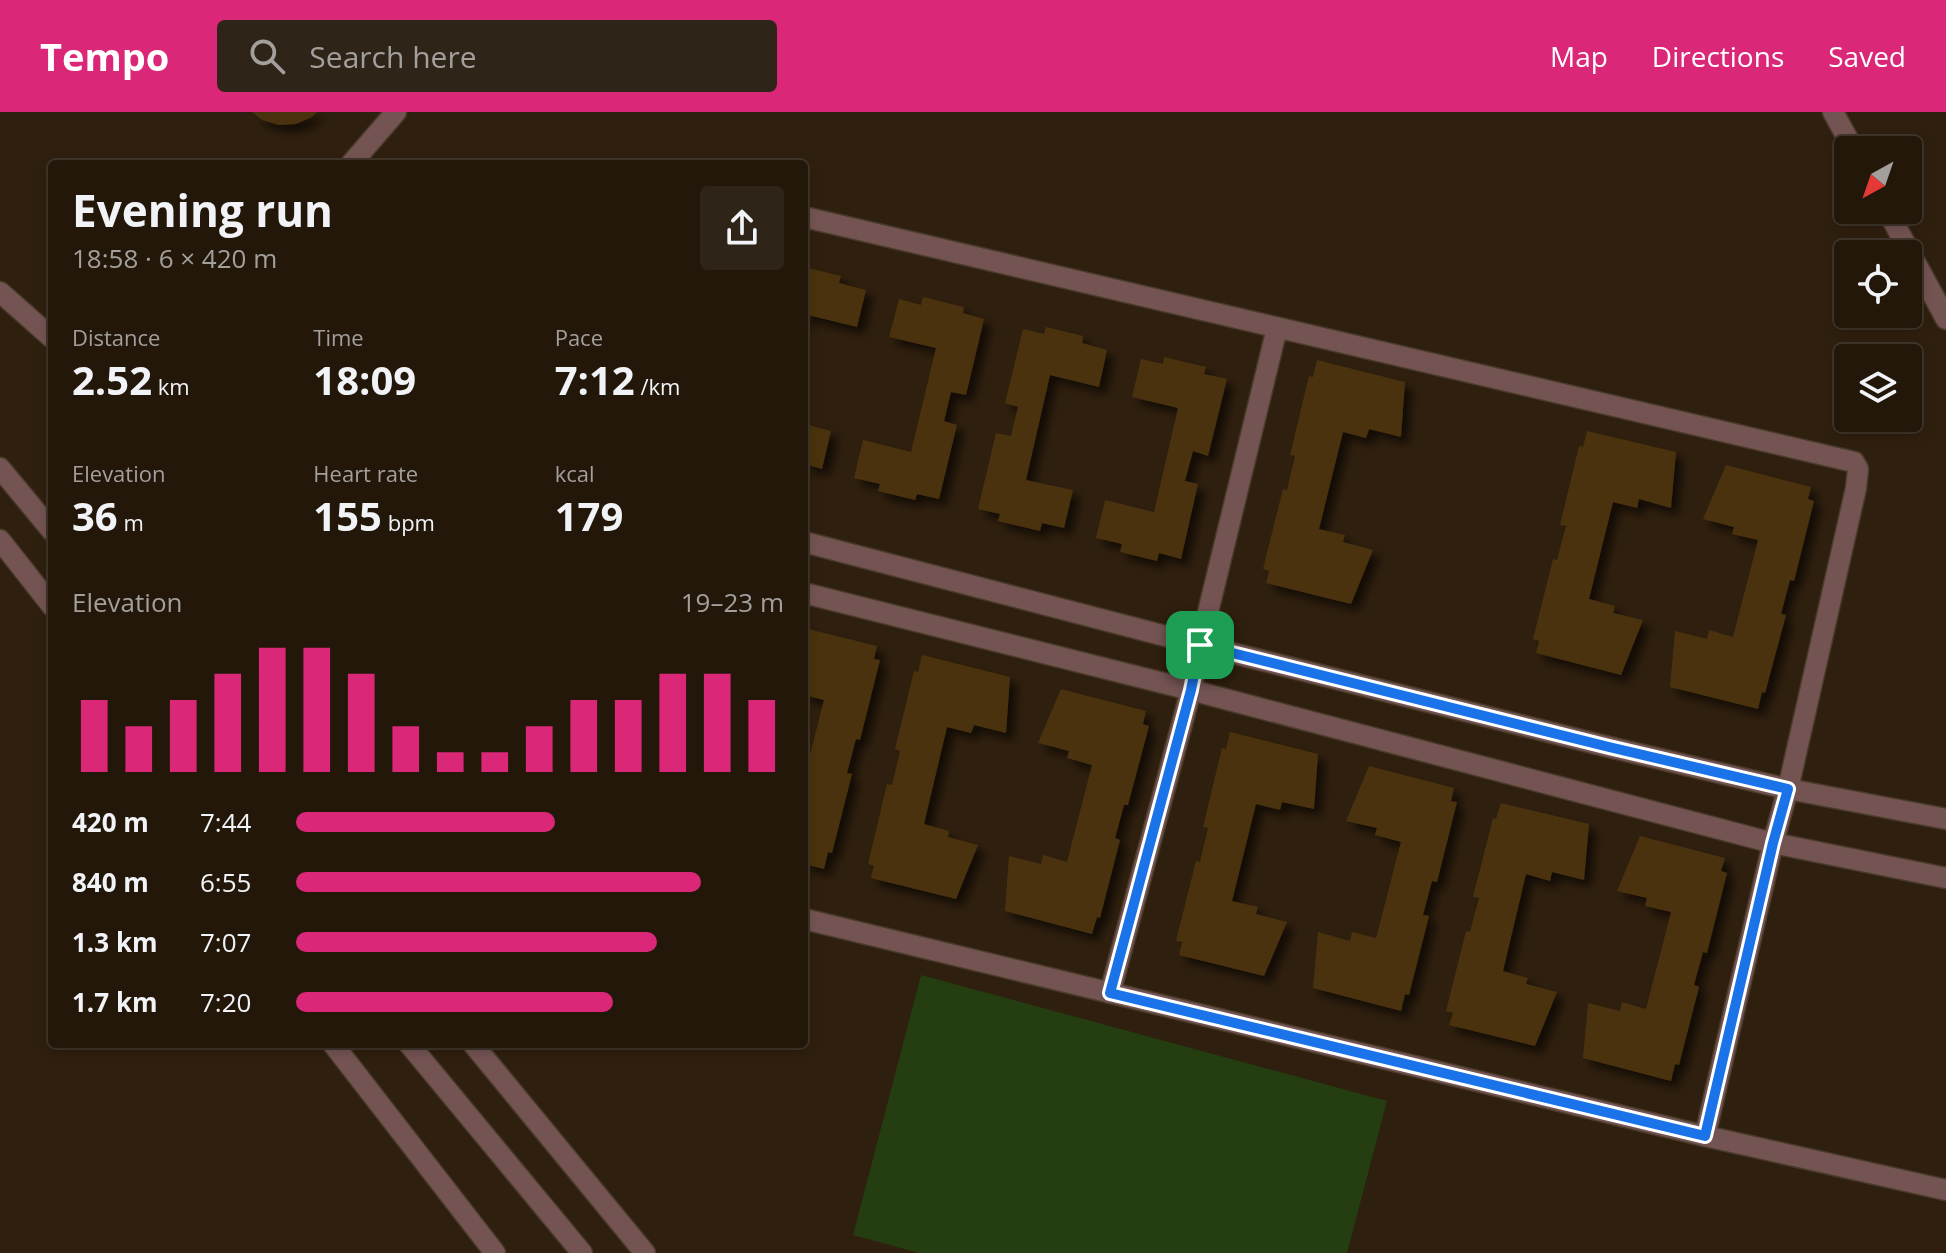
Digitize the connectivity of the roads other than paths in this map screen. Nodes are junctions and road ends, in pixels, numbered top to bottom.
1 (396, 112) edge
2 (1833, 112) edge
3 (1846, 136) edge
4 (354, 160) edge
5 (808, 218) edge
6 (1895, 224) edge
7 (0, 292) edge
8 (1946, 319) edge
9 (1277, 328) junction
10 (48, 334) edge
11 (0, 468) edge
12 (48, 526) edge
13 (0, 540) edge
14 (808, 543) edge
15 (808, 594) edge
16 (48, 601) edge
17 (1200, 645) junction
18 (1191, 690) junction
19 (1788, 789) junction
20 (1946, 819) edge
21 (1773, 843) junction
22 (1946, 878) edge
23 (808, 920) edge
24 (1110, 993) junction
25 (336, 1048) edge
26 (412, 1048) edge
27 (476, 1048) edge
28 (1705, 1136) junction
29 (1946, 1190) edge
30 (495, 1253) edge
31 (582, 1253) edge
32 (645, 1253) edge

1 - 4 street
2 - 3 street
5 - 9 street
6 - 8 street
7 - 10 street
9 - 17 street
9 - 19 street
11 - 12 street
13 - 16 street
14 - 17 street
15 - 18 street
17 - 18 street
17 - 19 street
18 - 21 street
18 - 24 street
19 - 20 street
19 - 21 street
21 - 22 street
21 - 28 street
23 - 24 street
24 - 28 street
25 - 30 street
26 - 31 street
27 - 32 street
28 - 29 street

